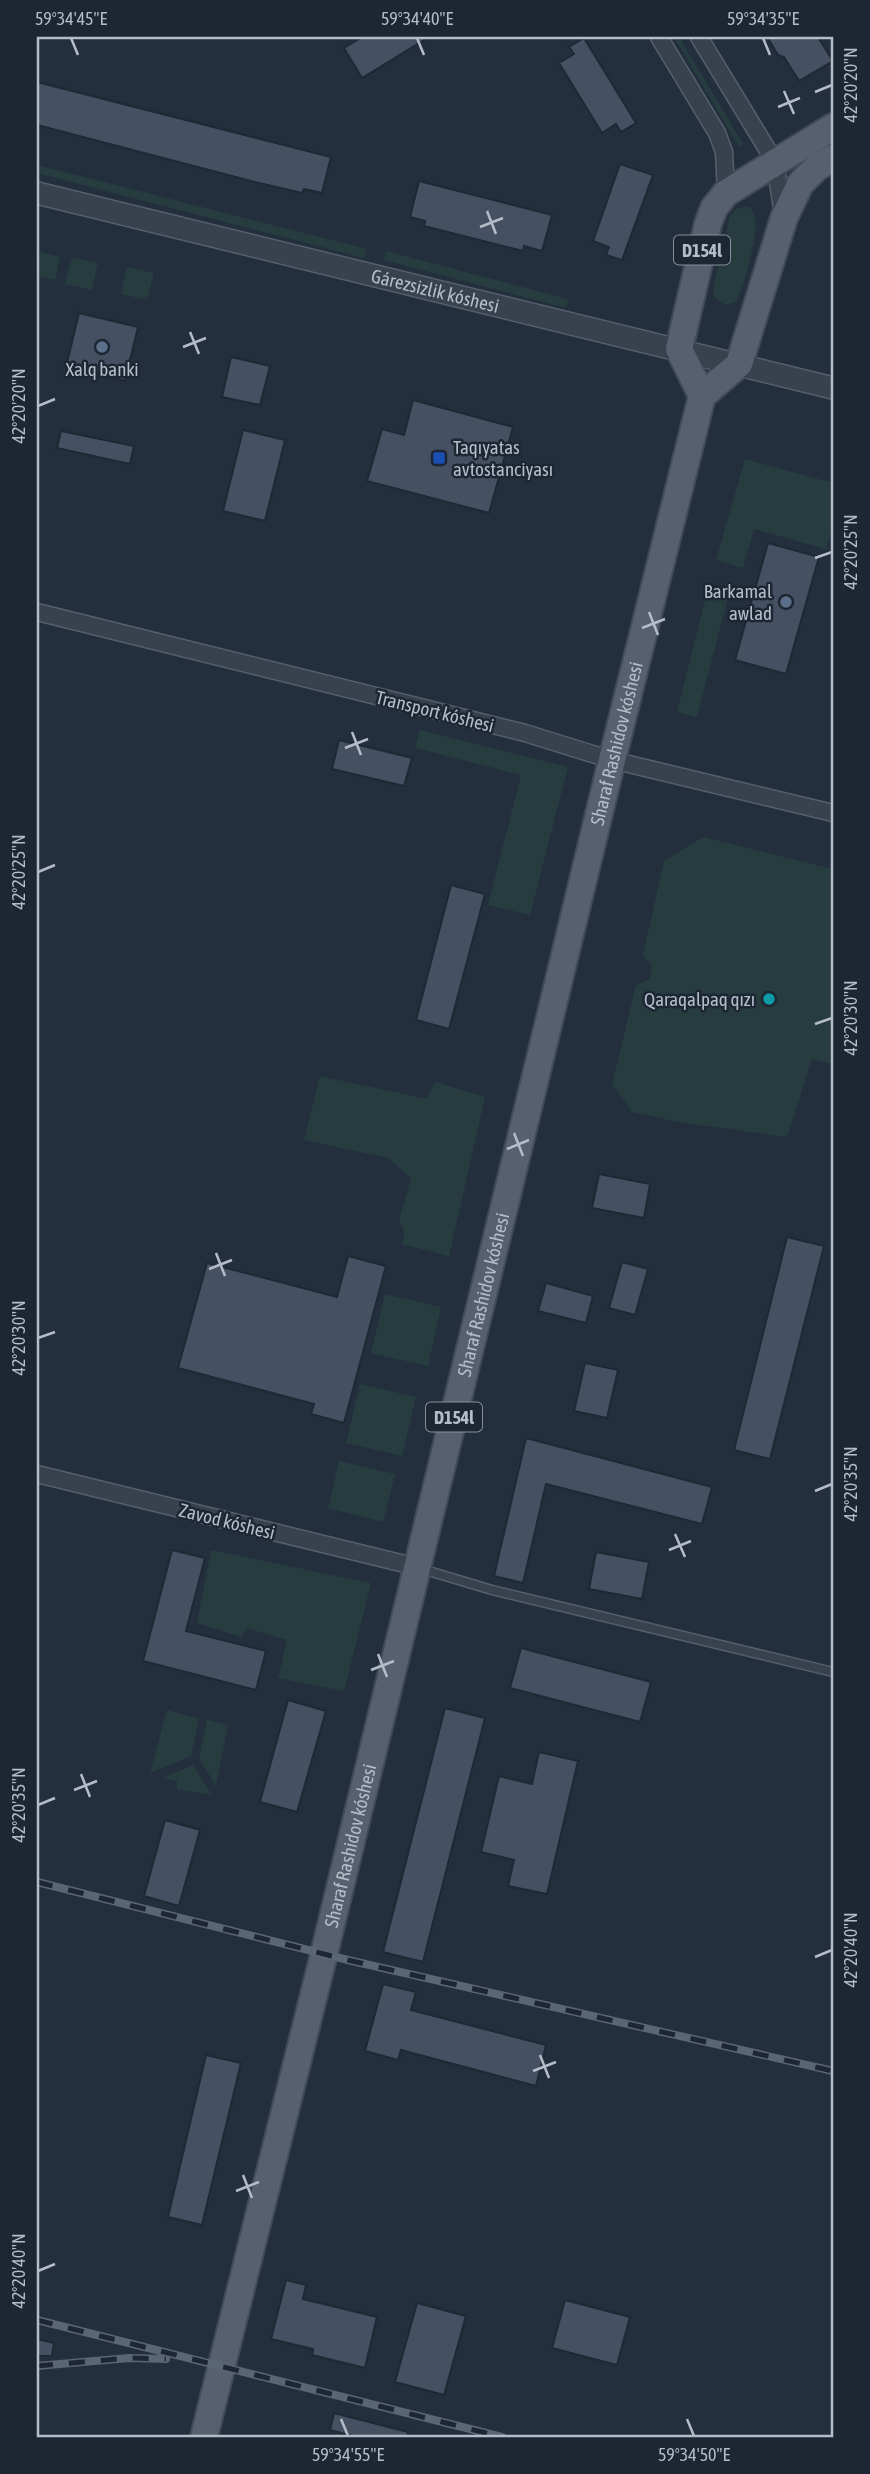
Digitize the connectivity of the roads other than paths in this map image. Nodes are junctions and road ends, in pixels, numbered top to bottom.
1 (659, 37) edge
2 (699, 37) edge
3 (833, 127) edge
4 (818, 157) edge
5 (775, 162) junction
6 (37, 193) edge
7 (726, 193) junction
8 (784, 218) junction
9 (679, 349) junction
10 (739, 364) junction
11 (833, 388) edge
12 (702, 396) junction
13 (37, 611) edge
14 (612, 760) junction
15 (833, 813) edge
16 (37, 1474) edge
17 (417, 1567) junction
18 (833, 1672) edge
19 (204, 2437) edge

1 - 7 street
2 - 5 street
3 - 4 main road, D154l
4 - 5 main road, D154l
4 - 8 main road, D154l
5 - 7 main road, D154l
5 - 8 street
6 - 9 street, Gárezsizlik kóshesi
7 - 9 main road, D154l
8 - 10 main road, D154l
9 - 10 street, Gárezsizlik kóshesi
9 - 12 main road
10 - 11 street, Gárezsizlik kóshesi
10 - 12 main road
12 - 14 main road, Sharaf Rashidov kóshesi / D154l
13 - 14 street, Transport kóshesi
14 - 15 street, Transport kóshesi
14 - 17 main road, Sharaf Rashidov kóshesi / D154l
16 - 17 street, Zavod kóshesi
17 - 18 lane
17 - 19 main road, Sharaf Rashidov kóshesi / D154l

